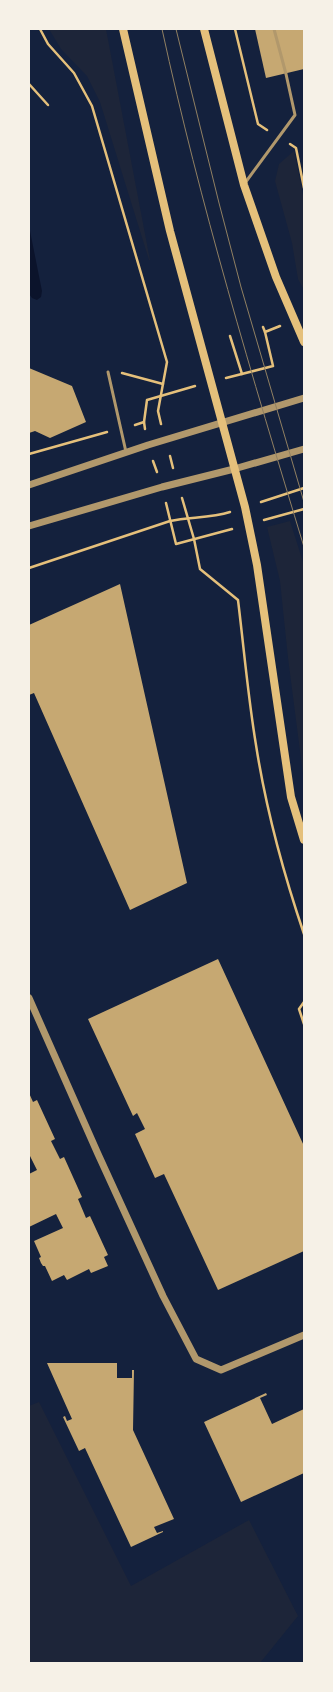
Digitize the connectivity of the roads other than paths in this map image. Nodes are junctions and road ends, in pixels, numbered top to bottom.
1 (123, 29) edge
2 (204, 29) edge
3 (274, 29) edge
4 (244, 185) junction
5 (304, 342) edge
6 (108, 372) dead end
7 (304, 398) edge
8 (221, 423) junction
9 (304, 449) edge
10 (126, 452) junction
11 (234, 469) junction
12 (29, 486) edge
13 (29, 526) edge
14 (304, 840) edge
15 (29, 998) edge
16 (304, 1335) edge

1 - 8 main road
2 - 4 main road
3 - 4 lane
4 - 5 main road
6 - 10 lane
7 - 8 street
8 - 10 street
8 - 11 main road
9 - 11 street
10 - 12 street
11 - 13 street
11 - 14 main road
15 - 16 street

